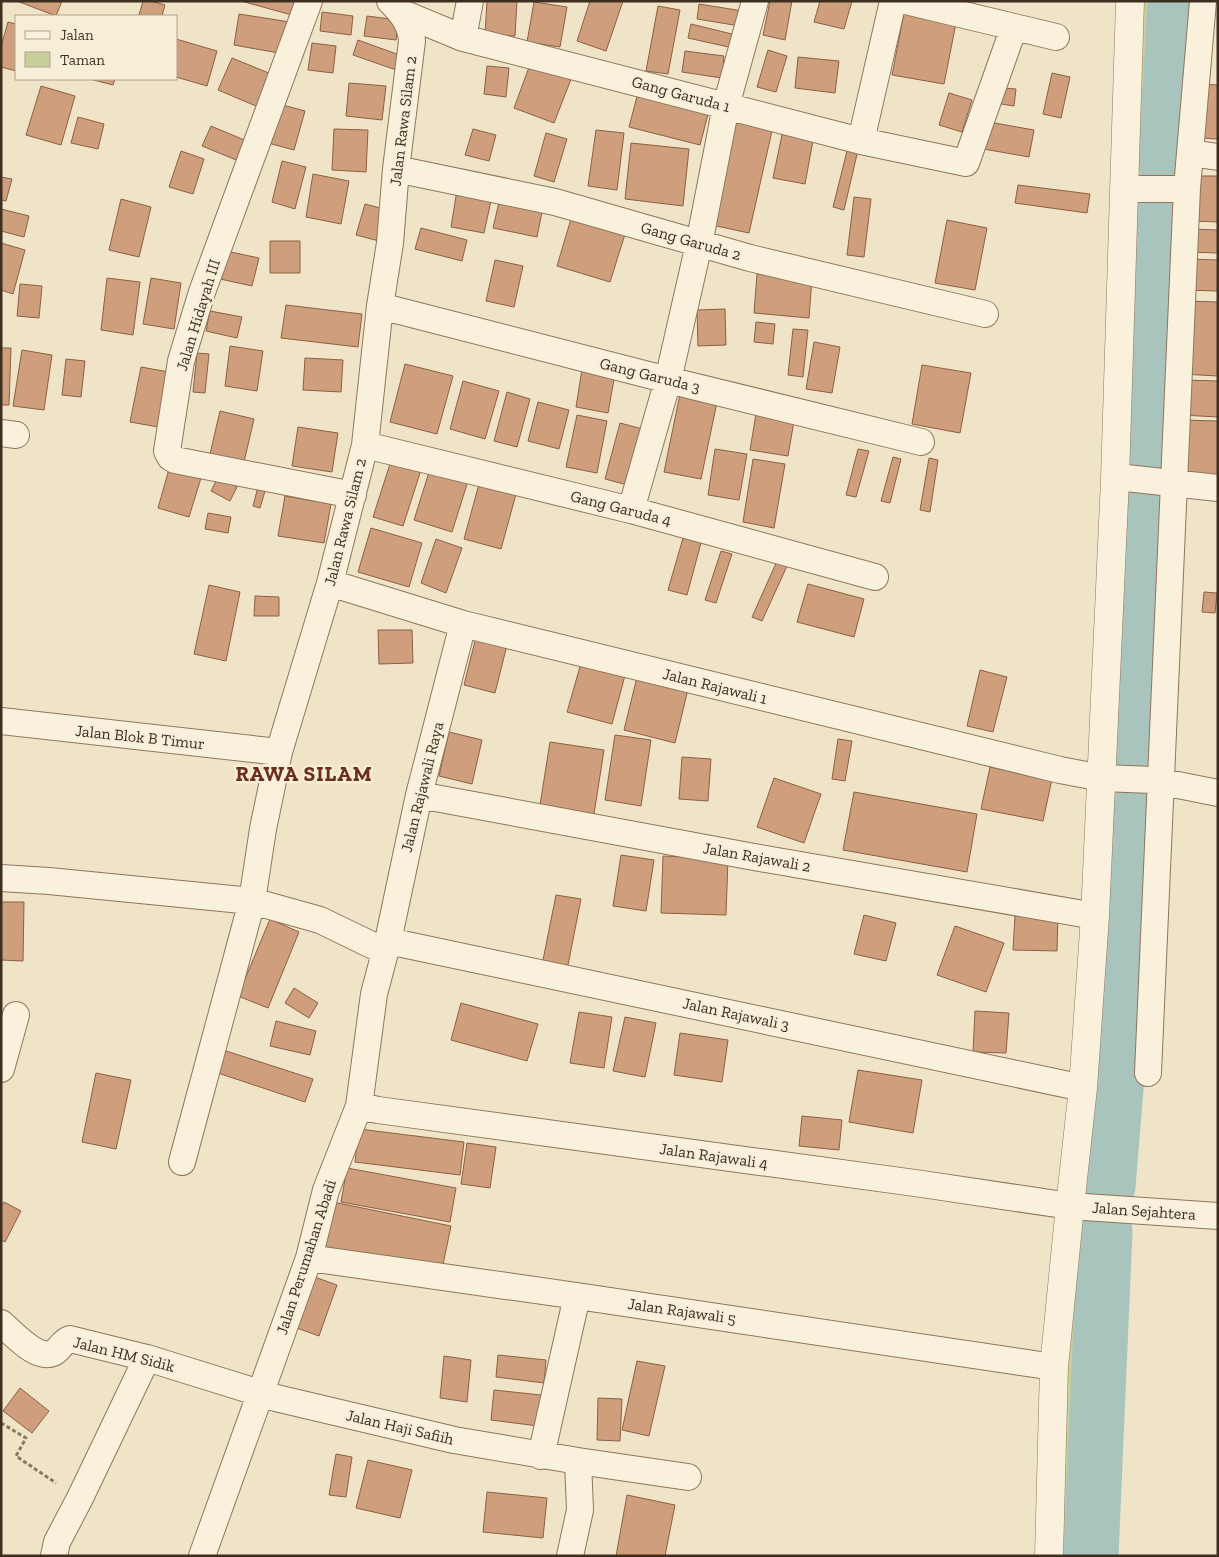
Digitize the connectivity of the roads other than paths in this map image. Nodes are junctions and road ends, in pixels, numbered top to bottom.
1 (309, 1) edge
2 (470, 1) edge
3 (755, 1) edge
4 (893, 1) edge
5 (906, 1) edge
6 (1130, 1) edge
7 (1203, 1) edge
8 (395, 7) edge
9 (1014, 27) junction
10 (1056, 37) dead end
11 (463, 38) junction
12 (726, 106) junction
13 (862, 141) junction
14 (1190, 153) junction
15 (1218, 157) edge
16 (396, 169) junction
17 (1157, 188) junction
18 (698, 244) junction
19 (380, 306) junction
20 (986, 314) dead end
21 (668, 380) junction
22 (921, 442) dead end
23 (365, 445) junction
24 (1120, 479) junction
25 (1169, 483) junction
26 (1218, 488) edge
27 (353, 495) junction
28 (631, 510) junction
29 (875, 577) dead end
30 (330, 583) junction
31 (463, 624) junction
32 (1, 721) edge
33 (279, 752) junction
34 (1111, 778) junction
35 (1157, 781) junction
36 (1218, 792) edge
37 (419, 795) junction
38 (1, 878) edge
39 (252, 901) junction
40 (1095, 916) junction
41 (386, 946) junction
42 (16, 1016) dead end
43 (1, 1069) edge
44 (1148, 1073) dead end
45 (1083, 1088) junction
46 (359, 1106) junction
47 (182, 1162) dead end
48 (1077, 1206) junction
49 (1218, 1216) edge
50 (309, 1258) junction
51 (577, 1296) junction
52 (1, 1323) edge
53 (147, 1358) junction
54 (1054, 1367) junction
55 (260, 1392) junction
56 (541, 1456) junction
57 (578, 1461) junction
58 (688, 1477) dead end
59 (54, 1556) edge
60 (202, 1556) edge
61 (570, 1556) edge
62 (1049, 1556) edge

1 - 27 street, Jalan Hidayah III
2 - 11 street
3 - 12 street
4 - 13 street
5 - 9 street
6 - 17 street
7 - 14 street
8 - 11 street, Gang Garuda 1
8 - 16 street, Jalan Rawa Silam 2
9 - 10 street
9 - 13 street, Gang Garuda 1
11 - 12 street, Gang Garuda 1
12 - 13 street, Gang Garuda 1
12 - 18 street
14 - 15 street
14 - 17 street
16 - 18 street, Gang Garuda 2
16 - 19 street, Jalan Rawa Silam 2
17 - 24 street
17 - 25 street
18 - 20 street, Gang Garuda 2
18 - 21 street
19 - 21 street, Gang Garuda 3
19 - 23 street, Jalan Rawa Silam 2
21 - 22 street, Gang Garuda 3
21 - 28 street
23 - 27 street, Jalan Rawa Silam 2
23 - 28 street, Gang Garuda 4
24 - 25 street
24 - 34 street
25 - 26 street
25 - 35 street
27 - 30 street, Jalan Rawa Silam 2
28 - 29 street, Gang Garuda 4
30 - 31 street, Jalan Rajawali 1
30 - 33 street, Jalan Rawa Silam 2
31 - 34 street, Jalan Rajawali 1
31 - 37 street, Jalan Rajawali Raya
32 - 33 street, Jalan Blok B Timur
33 - 39 street, Jalan Rawa Silam 2
34 - 35 street, Jalan Rajawali 1
34 - 40 street
35 - 36 street, Jalan Rajawali 1
35 - 44 street
37 - 40 street, Jalan Rajawali 2
37 - 41 street, Jalan Rajawali Raya
38 - 39 street
39 - 41 street
39 - 47 street, Jalan Rawa Silam 2
40 - 45 street
41 - 45 street, Jalan Rajawali 3
41 - 46 street, Jalan Perumahan Abadi
42 - 43 street
45 - 48 street
46 - 48 street, Jalan Rajawali 4
46 - 50 street, Jalan Perumahan Abadi
48 - 49 street, Jalan Sejahtera
48 - 54 street
50 - 51 street, Jalan Rajawali 5
50 - 55 street, Jalan Perumahan Abadi
51 - 54 street, Jalan Rajawali 5
51 - 56 street
52 - 53 street, Jalan HM Sidik
53 - 55 street, Jalan HM Sidik
53 - 59 street
54 - 62 street
55 - 56 street, Jalan Haji Safiih
55 - 60 street, Jalan Perumahan Abadi
56 - 57 street, Jalan Haji Safiih
57 - 58 street, Jalan Haji Safiih
57 - 61 street

